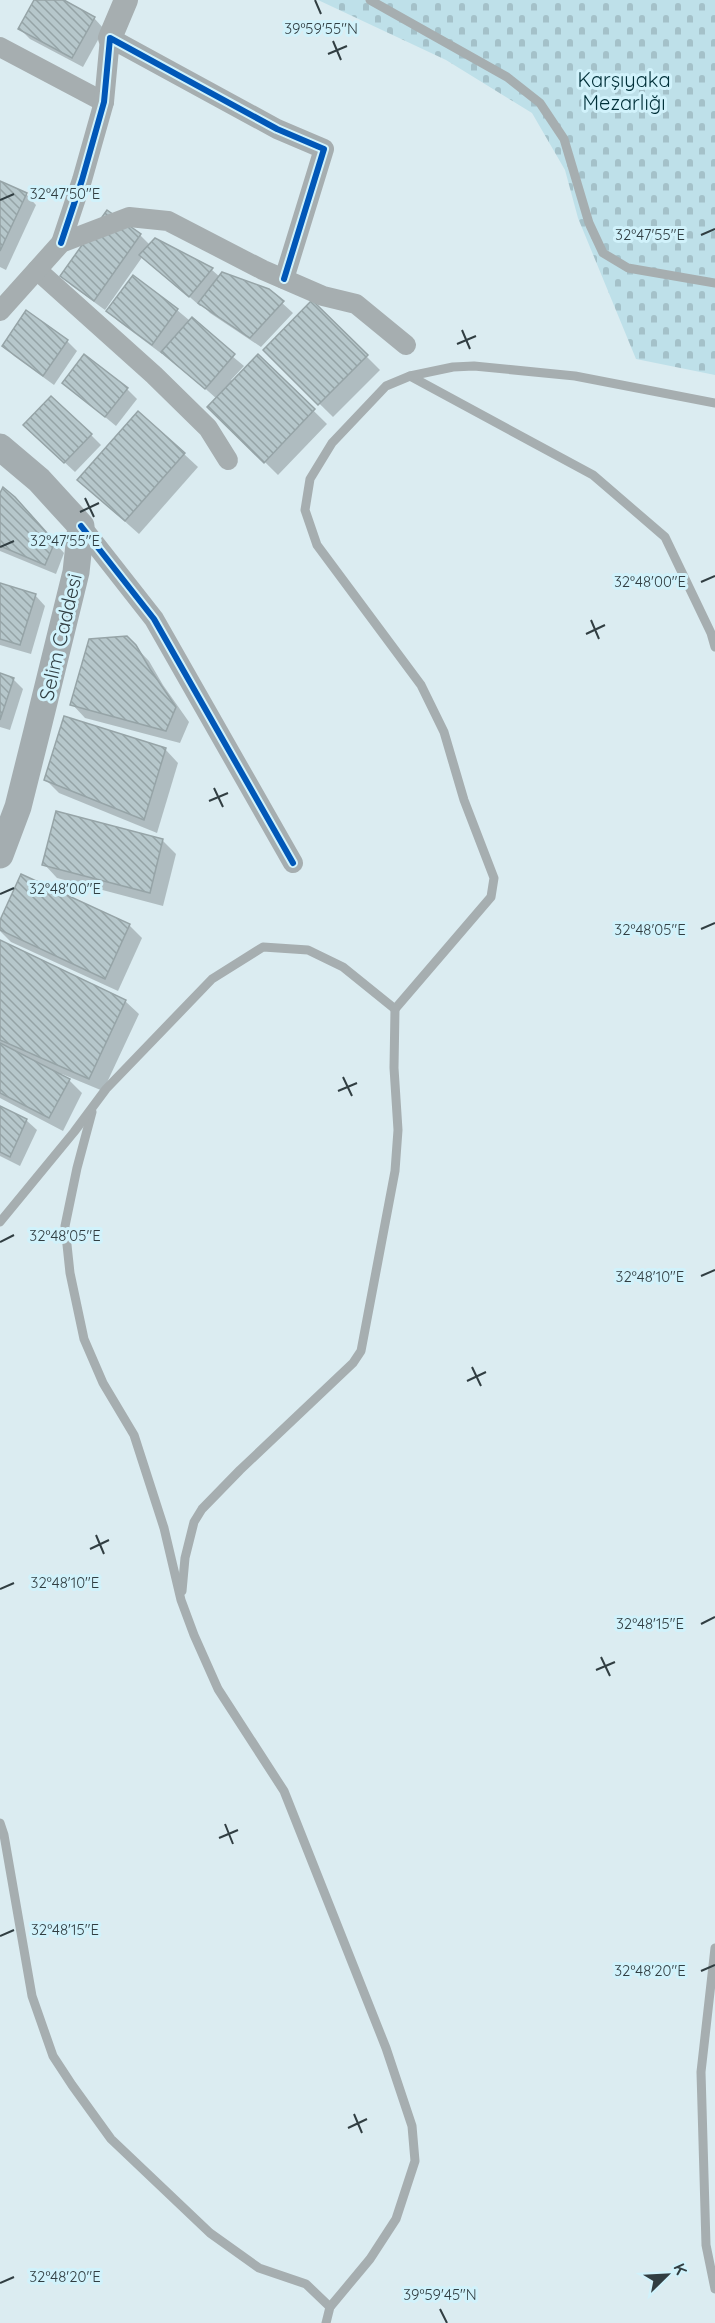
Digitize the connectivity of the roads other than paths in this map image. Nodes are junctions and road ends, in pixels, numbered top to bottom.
1 (126, 0) edge
2 (370, 0) edge
3 (110, 38) junction
4 (0, 47) edge
5 (104, 102) junction
6 (61, 243) junction
7 (37, 270) junction
8 (284, 279) junction
9 (715, 283) edge
10 (0, 310) edge
11 (406, 345) dead end
12 (410, 376) junction
13 (715, 403) edge
14 (0, 447) edge
15 (228, 460) dead end
16 (81, 526) junction
17 (715, 646) edge
18 (0, 855) edge
19 (293, 863) dead end
20 (395, 1009) junction
21 (94, 1107) junction
22 (0, 1222) edge
23 (181, 1600) junction
24 (0, 1823) edge
25 (715, 1948) edge
26 (715, 2289) edge
27 (330, 2307) junction
28 (326, 2323) edge

1 - 3 street
2 - 9 lane
3 - 5 street
3 - 8 street
4 - 5 street
5 - 6 street
6 - 7 street
6 - 8 street
7 - 10 street
7 - 15 street
8 - 11 street
12 - 13 lane
12 - 17 lane
12 - 20 lane
14 - 16 main road
16 - 18 main road, Selim Caddesi
16 - 19 street
20 - 21 lane
20 - 23 lane
21 - 22 lane
21 - 23 lane
23 - 27 lane
24 - 27 lane
25 - 26 lane
27 - 28 lane

